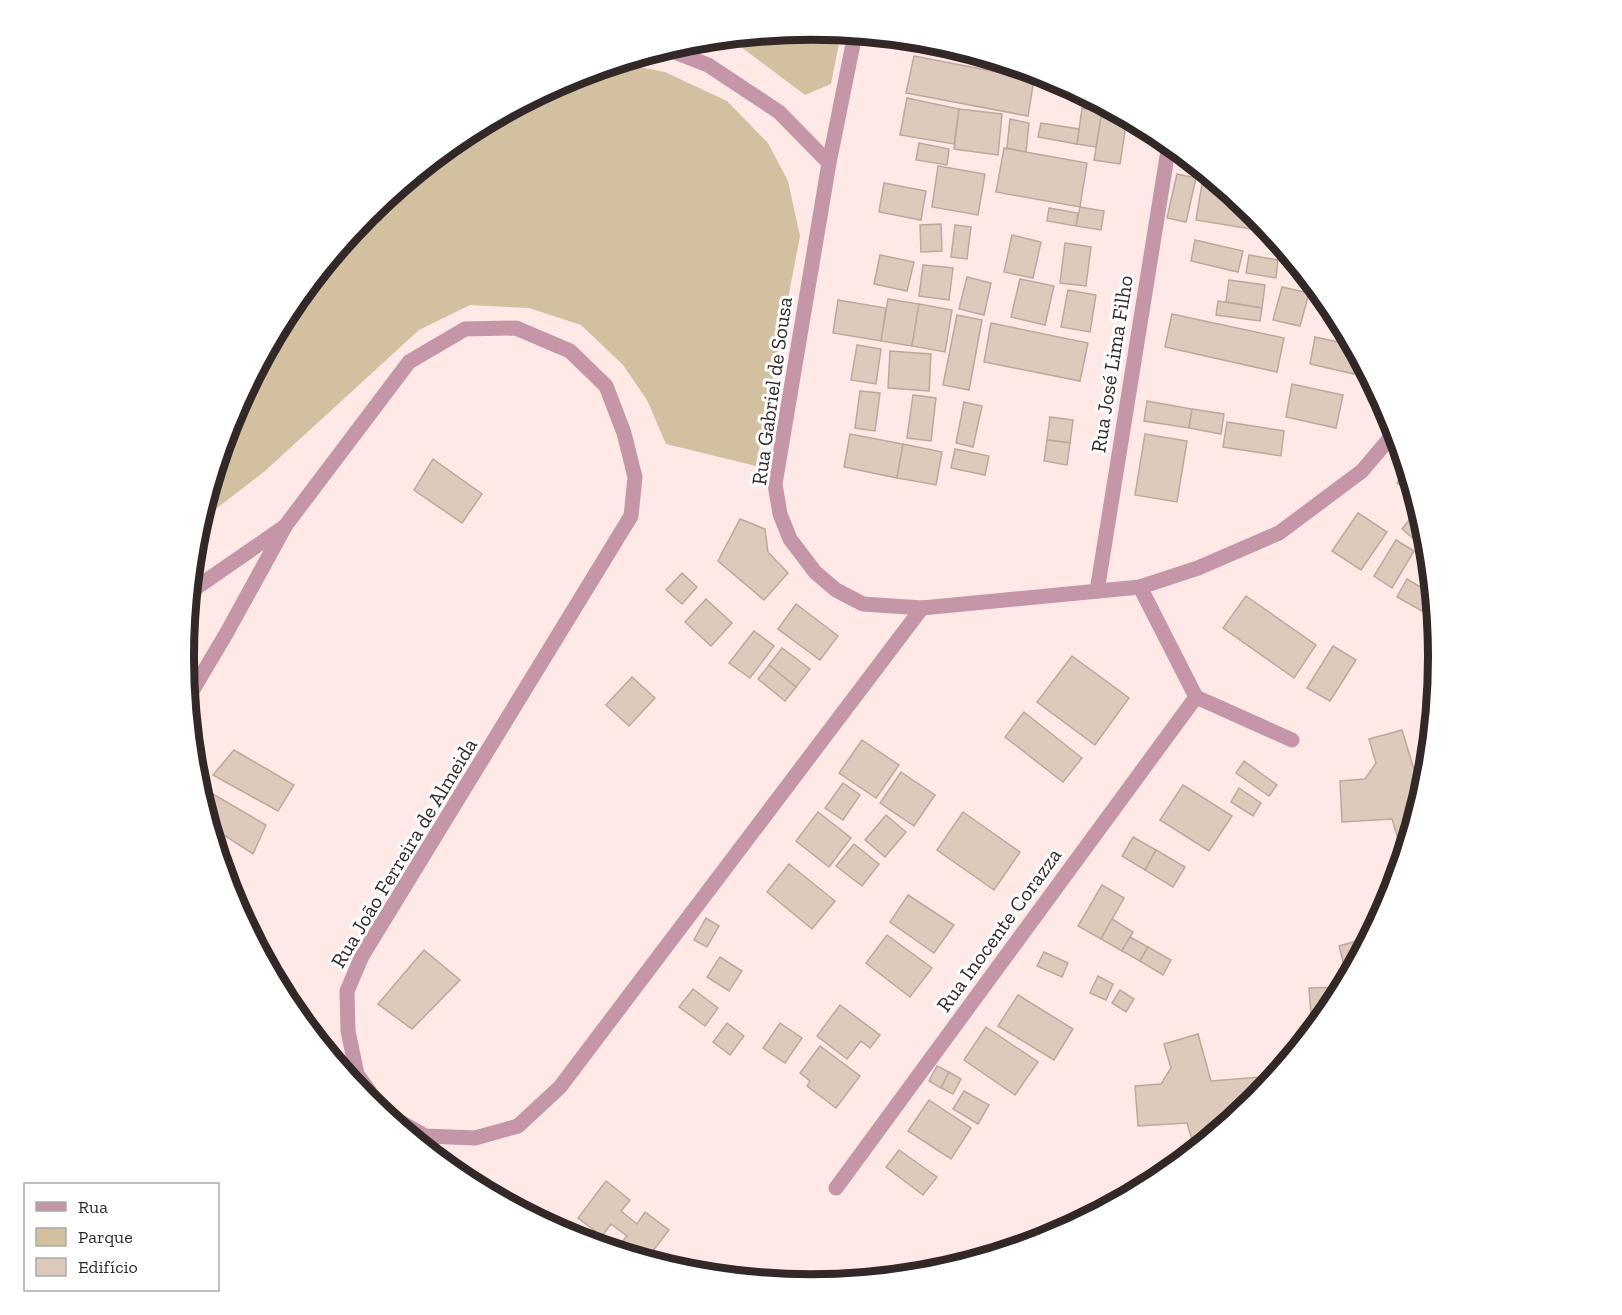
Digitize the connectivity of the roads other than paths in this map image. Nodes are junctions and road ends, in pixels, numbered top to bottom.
1 (853, 42) edge
2 (681, 54) edge
3 (1167, 154) edge
4 (829, 164) junction
5 (1388, 440) edge
6 (286, 525) junction
7 (198, 586) edge
8 (1140, 587) junction
9 (1097, 591) junction
10 (922, 608) junction
11 (195, 687) edge
12 (1196, 697) junction
13 (1292, 740) dead end
14 (359, 1077) edge
15 (416, 1131) edge
16 (836, 1188) dead end

1 - 4 street, Rua Gabriel de Sousa
2 - 4 street
3 - 9 street, Rua José Lima Filho
4 - 10 street, Rua Gabriel de Sousa
5 - 8 street, Rua Gabriel de Sousa
6 - 7 street, Rua João Ferreira de Almeida
6 - 11 street, Rua João Ferreira de Almeida
6 - 14 street, Rua João Ferreira de Almeida
8 - 9 street, Rua Gabriel de Sousa
8 - 12 street
9 - 10 street, Rua Gabriel de Sousa
10 - 15 street, Rua João Ferreira de Almeida
12 - 13 street
12 - 16 street, Rua Inocente Corazza

